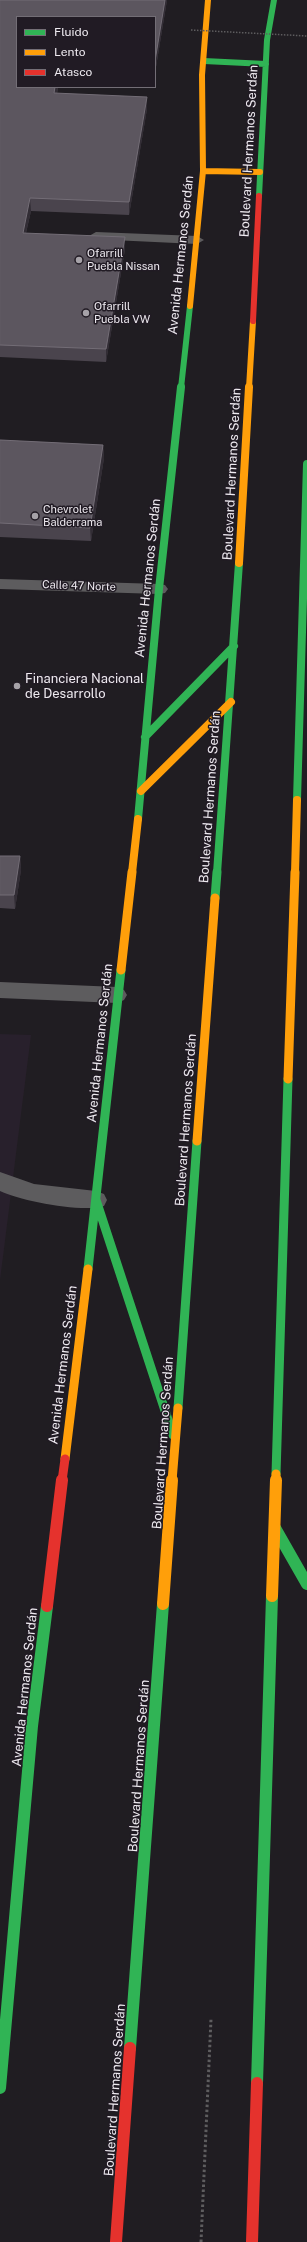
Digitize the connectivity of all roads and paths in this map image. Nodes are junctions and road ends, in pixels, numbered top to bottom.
1 (208, 0) edge
2 (274, 0) edge
3 (191, 30) dead end
4 (307, 36) edge
5 (204, 61) junction
6 (266, 64) junction
7 (203, 171) junction
8 (260, 172) junction
9 (85, 236) edge
10 (197, 240) junction
11 (307, 464) edge
12 (0, 584) edge
13 (159, 589) junction
14 (304, 628) edge
15 (234, 646) junction
16 (230, 702) junction
17 (145, 737) junction
18 (141, 791) junction
19 (0, 990) edge
20 (117, 995) junction
21 (0, 1181) edge
22 (96, 1200) junction
23 (176, 1444) junction
24 (275, 1528) junction
25 (307, 1584) edge
26 (0, 2088) edge
27 (116, 2242) edge
28 (252, 2242) edge

1 - 5 main road, Avenida Hermanos Serdán
2 - 6 main road, Boulevard Hermanos Serdán
3 - 4 path, bridge
5 - 6 main road
5 - 7 main road, Avenida Hermanos Serdán
6 - 8 main road, Boulevard Hermanos Serdán
7 - 8 main road
7 - 10 main road, Avenida Hermanos Serdán
8 - 15 main road, Boulevard Hermanos Serdán
9 - 10 street
10 - 13 main road, Avenida Hermanos Serdán
11 - 14 main road
12 - 13 street, Calle 47 Norte
13 - 17 main road, Avenida Hermanos Serdán
14 - 24 main road
15 - 16 main road, Boulevard Hermanos Serdán
15 - 17 main road
16 - 18 main road
16 - 23 main road, Boulevard Hermanos Serdán
17 - 18 main road, Avenida Hermanos Serdán
18 - 20 main road, Avenida Hermanos Serdán
19 - 20 street
20 - 22 main road, Avenida Hermanos Serdán
21 - 22 street
22 - 23 main road
22 - 26 main road, Avenida Hermanos Serdán
23 - 27 main road, Boulevard Hermanos Serdán
24 - 25 main road
24 - 28 main road

